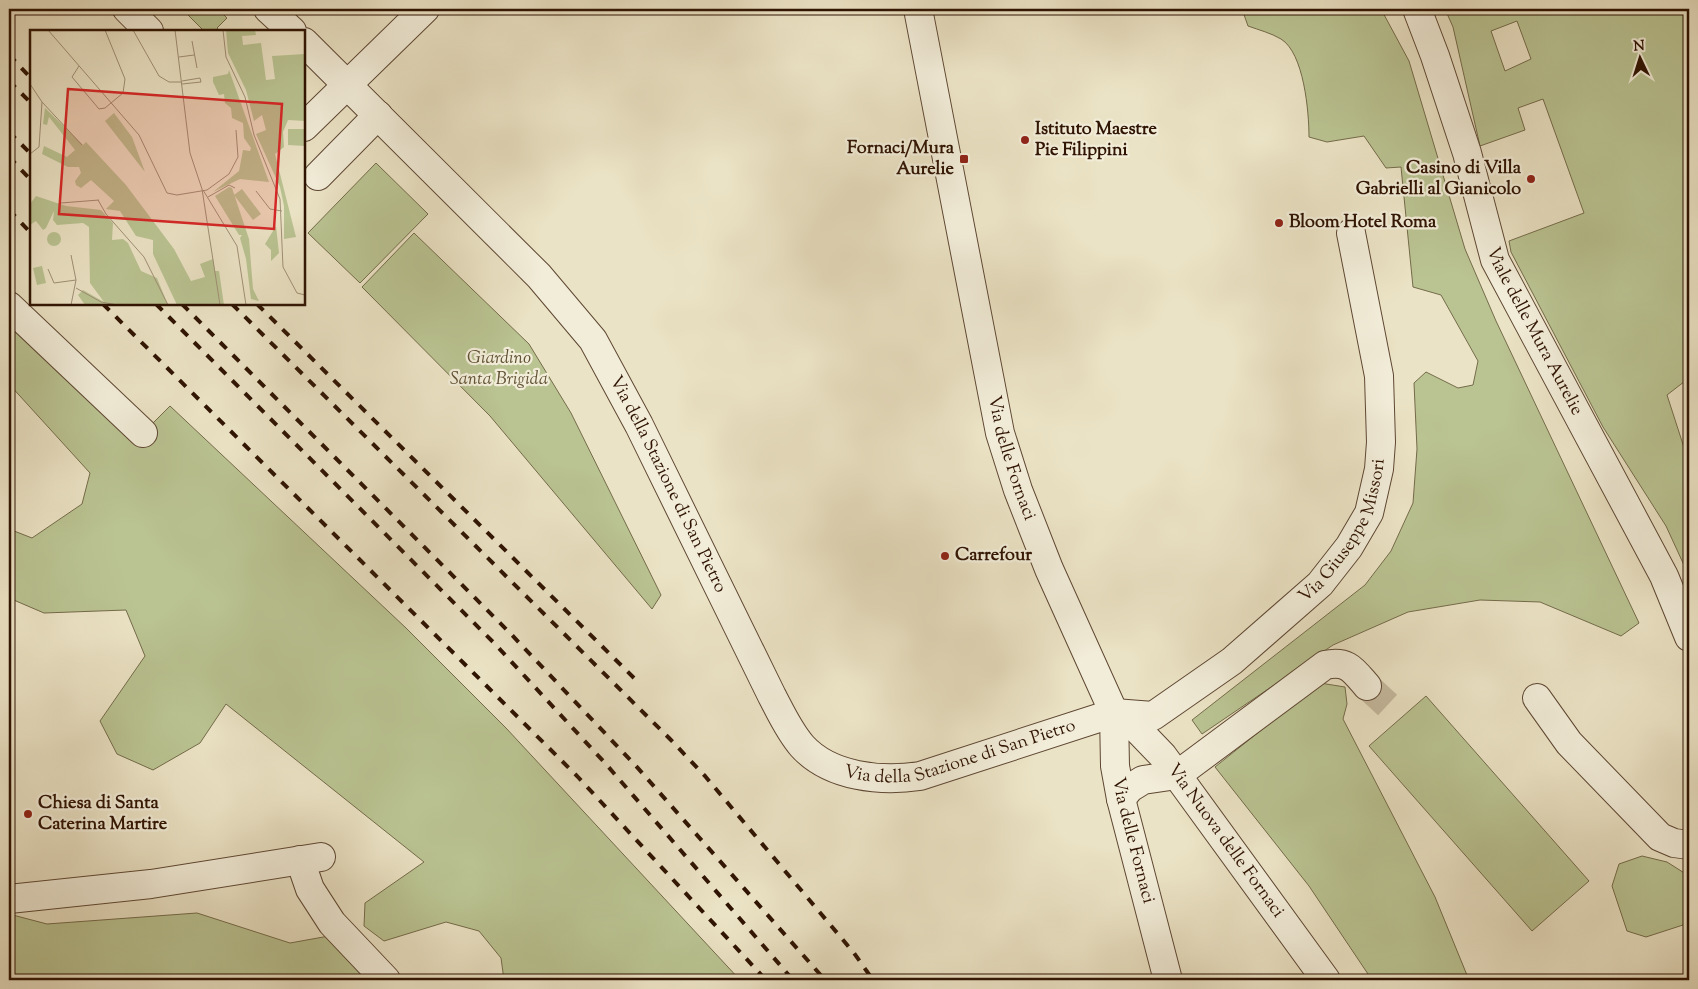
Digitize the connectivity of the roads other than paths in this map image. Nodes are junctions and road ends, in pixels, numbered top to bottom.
1 (127, 9) edge
2 (268, 9) edge
3 (425, 9) edge
4 (918, 9) edge
5 (1417, 9) edge
6 (148, 30) edge
7 (291, 30) edge
8 (305, 43) edge
9 (348, 84) junction
10 (378, 115) junction
11 (305, 126) edge
12 (318, 176) dead end
13 (1351, 233) dead end
14 (9, 306) edge
15 (143, 433) dead end
16 (1689, 637) edge
17 (1367, 686) tunnel mouth
18 (1537, 698) dead end
19 (1114, 713) junction
20 (1177, 775) junction
21 (1121, 799) junction
22 (1689, 845) edge
23 (9, 899) edge
24 (386, 980) edge
25 (1168, 980) edge
26 (1326, 980) edge

1 - 6 street
2 - 7 street
3 - 9 street
4 - 19 street, Via delle Fornaci
5 - 16 street, Viale delle Mura Aurelie
8 - 9 street, Via della Stazione di San Pietro
9 - 10 street, Via della Stazione di San Pietro
9 - 11 street
10 - 12 street
10 - 19 street, Via della Stazione di San Pietro
13 - 19 street, Via Giuseppe Missori
14 - 15 street
17 - 20 street
18 - 22 street
19 - 20 street, Via Nuova delle Fornaci
19 - 21 street, Via delle Fornaci
20 - 21 street
20 - 26 street, Via Nuova delle Fornaci
21 - 25 street, Via delle Fornaci
23 - 24 street

